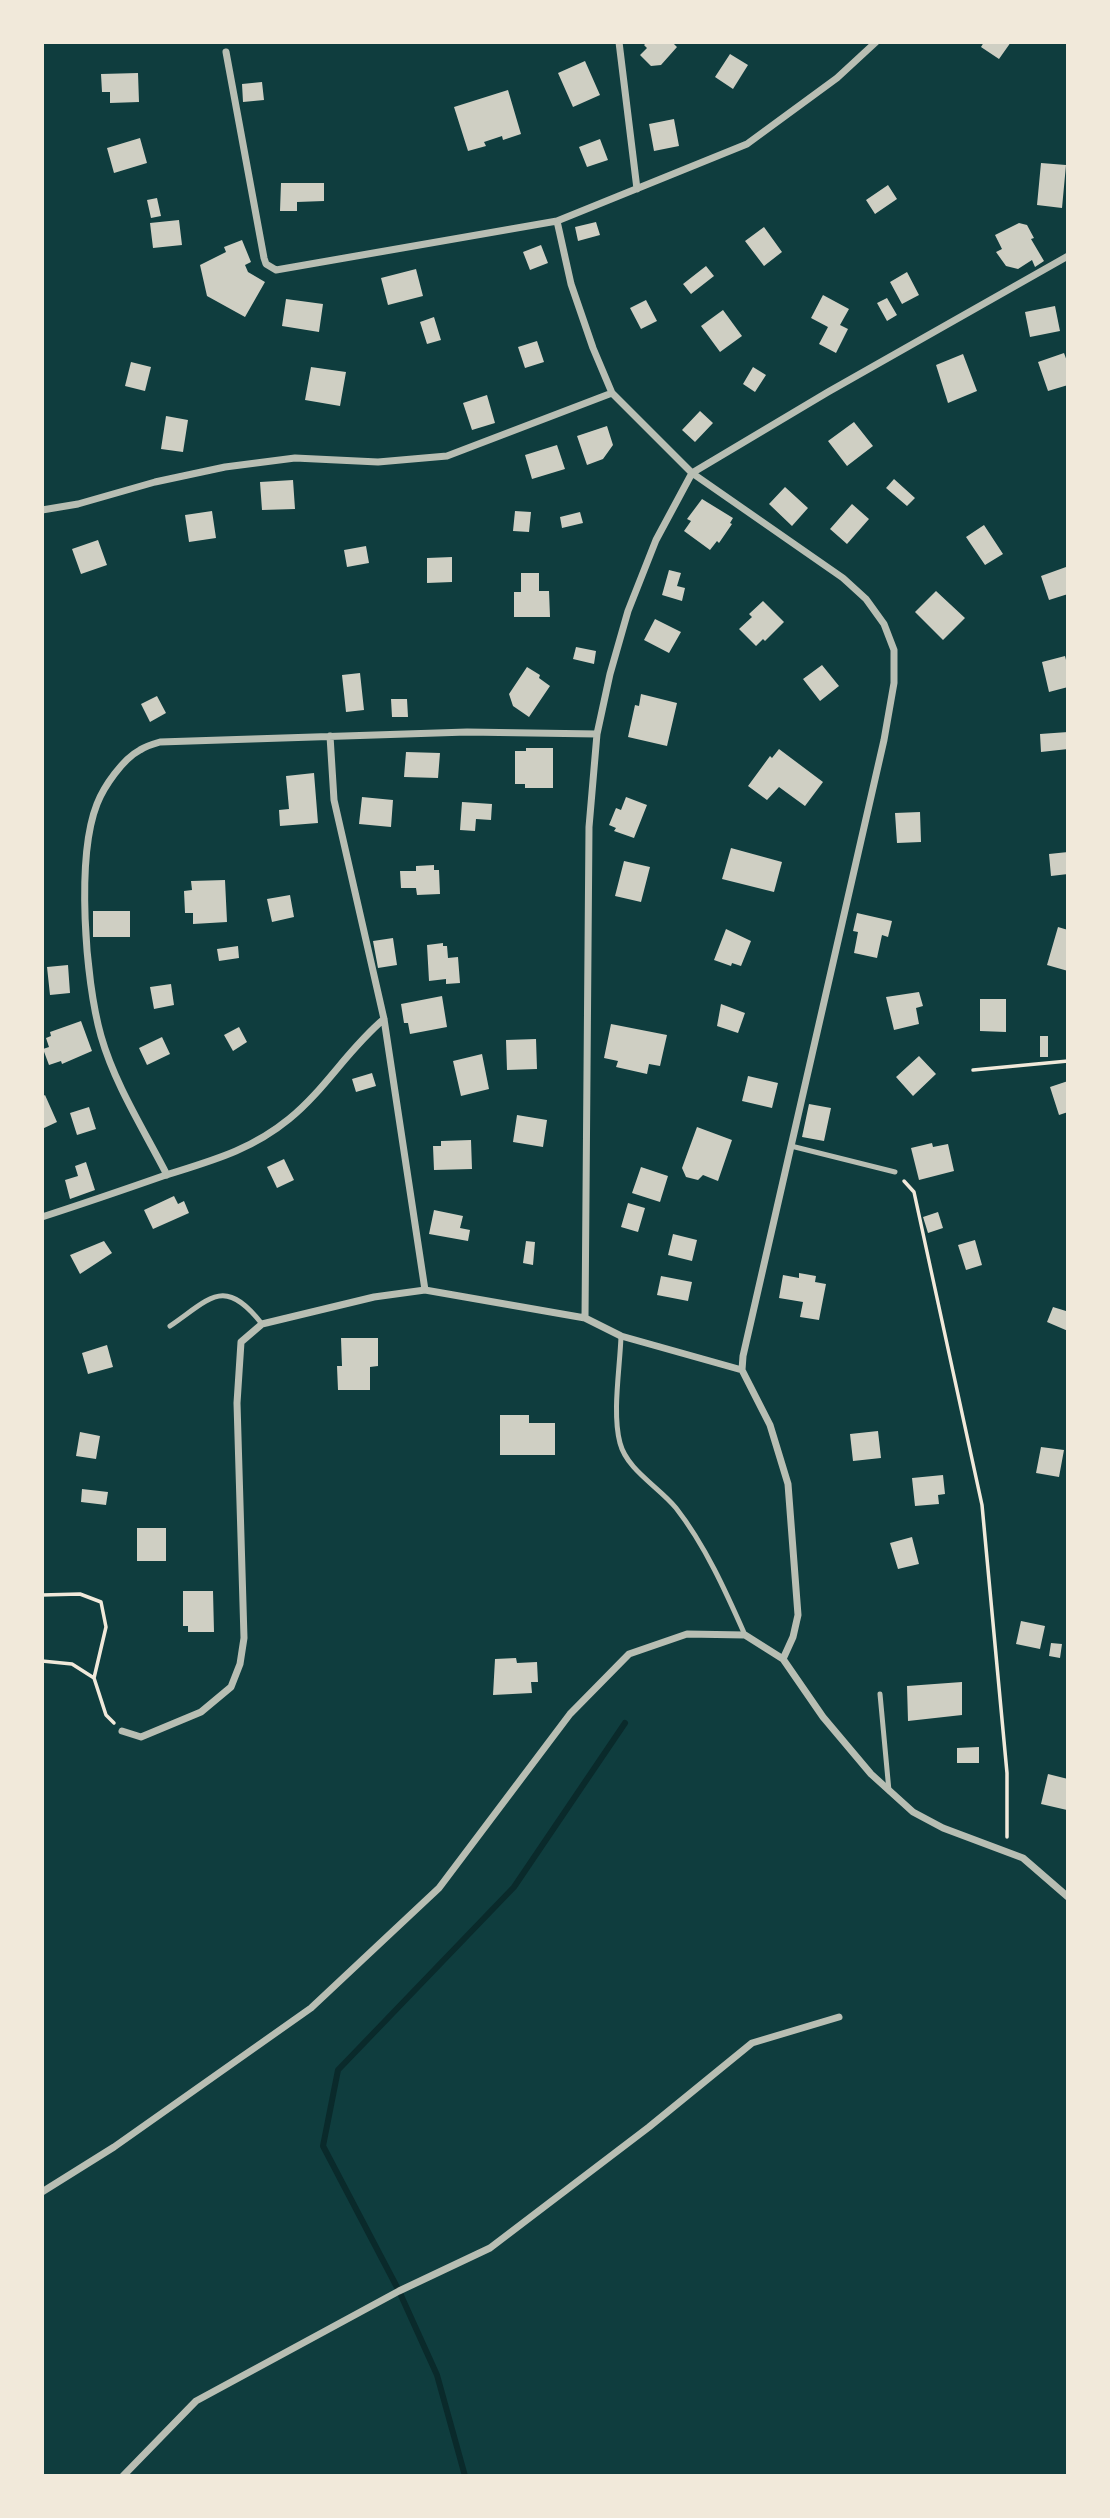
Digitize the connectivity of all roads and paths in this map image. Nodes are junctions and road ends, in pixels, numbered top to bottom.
1 (619, 42) edge
2 (876, 42) edge
3 (226, 52) dead end
4 (637, 189) junction
5 (557, 221) junction
6 (1068, 256) edge
7 (612, 393) junction
8 (692, 473) junction
9 (42, 510) edge
10 (597, 734) junction
11 (330, 736) junction
12 (384, 1019) junction
13 (1068, 1061) edge
14 (973, 1070) dead end
15 (791, 1146) junction
16 (895, 1172) joint
17 (167, 1175) junction
18 (42, 1217) edge
19 (425, 1290) junction
20 (585, 1318) junction
21 (262, 1324) junction
22 (170, 1326) dead end
23 (621, 1336) junction
24 (742, 1370) junction
25 (42, 1595) edge
26 (745, 1635) junction
27 (783, 1659) junction
28 (42, 1661) edge
29 (94, 1678) junction
30 (880, 1694) dead end
31 (122, 1731) joint
32 (889, 1791) junction
33 (1007, 1851) junction
34 (1068, 1898) edge
35 (839, 2017) dead end
36 (42, 2192) edge
37 (123, 2476) edge

1 - 4 street
2 - 4 street
3 - 5 street
4 - 5 street
5 - 7 street
6 - 8 street
7 - 8 street
7 - 9 street
8 - 10 street
8 - 15 street
10 - 11 street
10 - 20 street
11 - 12 street
11 - 17 street
12 - 17 street
12 - 19 street
13 - 14 path
15 - 16 lane
15 - 24 street
16 - 33 path
17 - 18 street
19 - 20 street
19 - 21 street
20 - 23 street
21 - 22 lane
21 - 31 street
23 - 24 street
23 - 26 lane
24 - 27 street
25 - 29 path
26 - 27 street
26 - 36 street
27 - 32 street
28 - 29 path
29 - 31 path
30 - 32 lane
32 - 33 street
33 - 34 street
35 - 37 street

